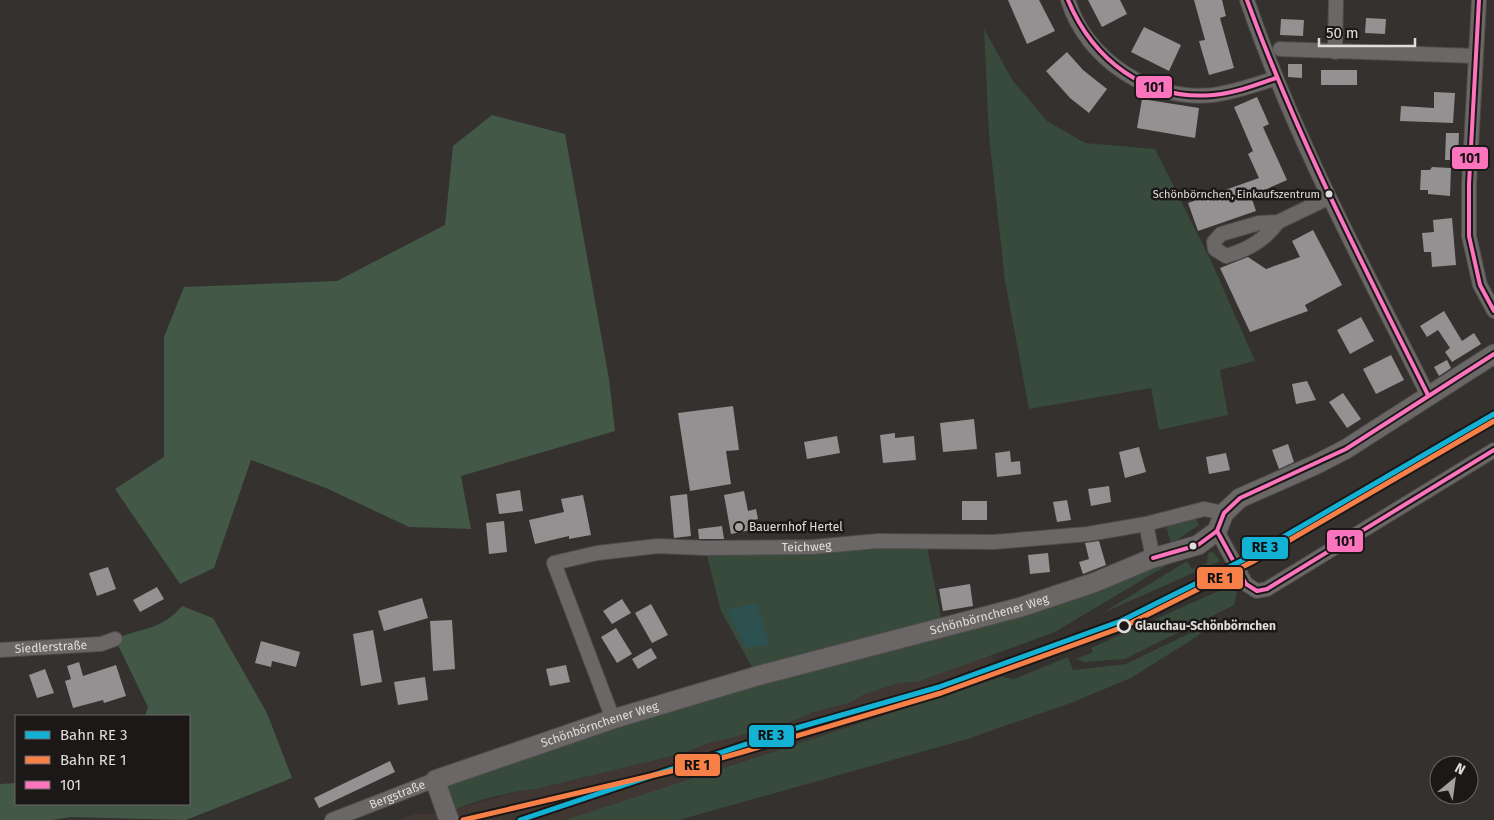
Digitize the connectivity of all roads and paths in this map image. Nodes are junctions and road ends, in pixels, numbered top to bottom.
1 (1068, 0) edge
2 (1247, 0) edge
3 (1336, 0) edge
4 (1479, 0) edge
5 (1280, 49) dead end
6 (1335, 52) junction
7 (1475, 56) junction
8 (1276, 78) junction
9 (1328, 198) junction
10 (1278, 222) dead end
11 (1494, 311) edge
12 (1494, 354) edge
13 (1428, 395) junction
14 (1494, 450) edge
15 (1224, 513) junction
16 (1146, 524) junction
17 (1217, 531) junction
18 (1154, 558) junction
19 (115, 639) dead end
20 (0, 650) edge
21 (613, 719) junction
22 (435, 780) junction
23 (332, 820) edge
24 (449, 820) edge

1 - 8 street
2 - 8 street
3 - 6 street
4 - 7 street
5 - 6 street
6 - 7 street
7 - 11 street
8 - 9 street
9 - 10 street
9 - 13 street
12 - 13 street
13 - 15 street
14 - 17 street
15 - 16 street, Teichweg
15 - 17 street
16 - 18 street
16 - 21 street, Teichweg
17 - 18 street, Schönbörnchener Weg
18 - 21 street, Schönbörnchener Weg
19 - 20 street, Siedlerstraße
21 - 22 street, Schönbörnchener Weg
22 - 23 street, Bergstraße
22 - 24 street

